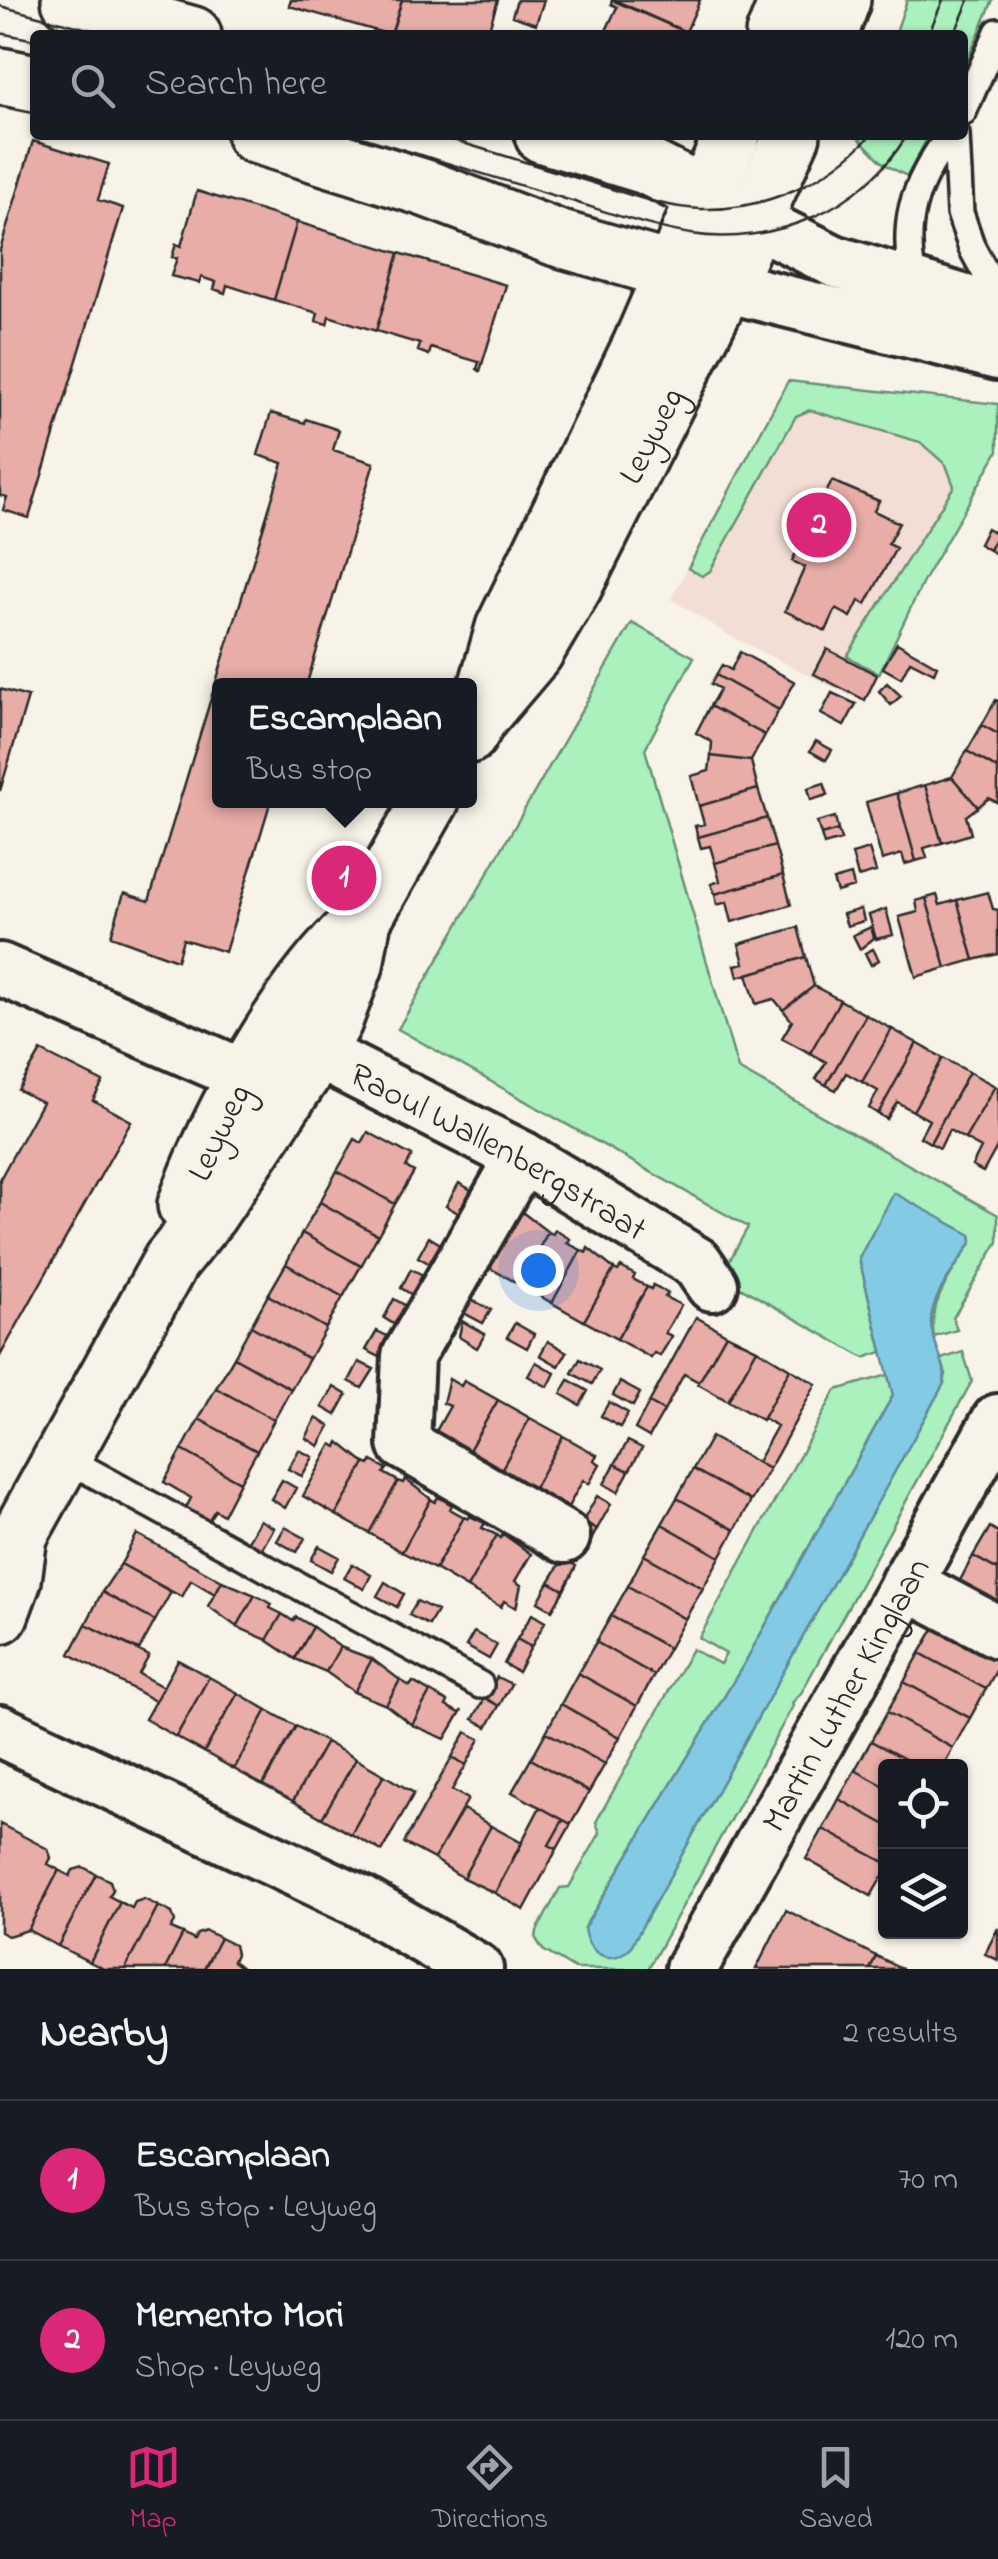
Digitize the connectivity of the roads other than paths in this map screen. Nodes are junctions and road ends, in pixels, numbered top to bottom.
1 (70, 0) edge
2 (788, 0) edge
3 (842, 0) edge
4 (176, 30) edge
5 (776, 30) edge
6 (831, 30) edge
7 (998, 32) edge
8 (0, 76) edge
9 (30, 81) edge
10 (968, 101) edge
11 (272, 140) edge
12 (560, 140) edge
13 (732, 140) edge
14 (788, 140) edge
15 (949, 140) edge
16 (953, 140) edge
17 (729, 208) junction
18 (699, 279) junction
19 (914, 286) junction
20 (998, 296) edge
21 (998, 311) edge
22 (946, 344) junction
23 (998, 354) edge
24 (477, 722) edge
25 (426, 808) edge
26 (0, 969) edge
27 (296, 1042) junction
28 (265, 1091) junction
29 (522, 1157) junction
30 (712, 1285) dead end
31 (998, 1420) edge
32 (64, 1458) junction
33 (564, 1537) dead end
34 (10, 1544) edge
35 (906, 1583) junction
36 (0, 1615) edge
37 (998, 1632) edge
38 (480, 1685) dead end
39 (0, 1731) edge
40 (477, 1969) edge
41 (691, 1969) edge

1 - 4 street
2 - 5 street
3 - 6 street
7 - 10 lane
8 - 9 street
11 - 18 street
12 - 17 street
13 - 17 street, Leyweg
14 - 17 street, Leyweg
15 - 19 lane
16 - 20 lane
17 - 18 street, Leyweg
17 - 19 street
18 - 22 street
18 - 24 street, Leyweg
19 - 21 street
19 - 22 lane
22 - 23 street
25 - 27 street, Leyweg
26 - 28 street
27 - 28 street, Leyweg
27 - 29 street, Raoul Wallenbergstraat
28 - 32 street, Leyweg
29 - 30 street, Raoul Wallenbergstraat
29 - 33 street
31 - 35 street, Martin Luther Kinglaan
32 - 34 street, Leyweg
32 - 38 lane
34 - 36 street, Leyweg
35 - 37 street
35 - 41 street, Martin Luther Kinglaan
39 - 40 street

